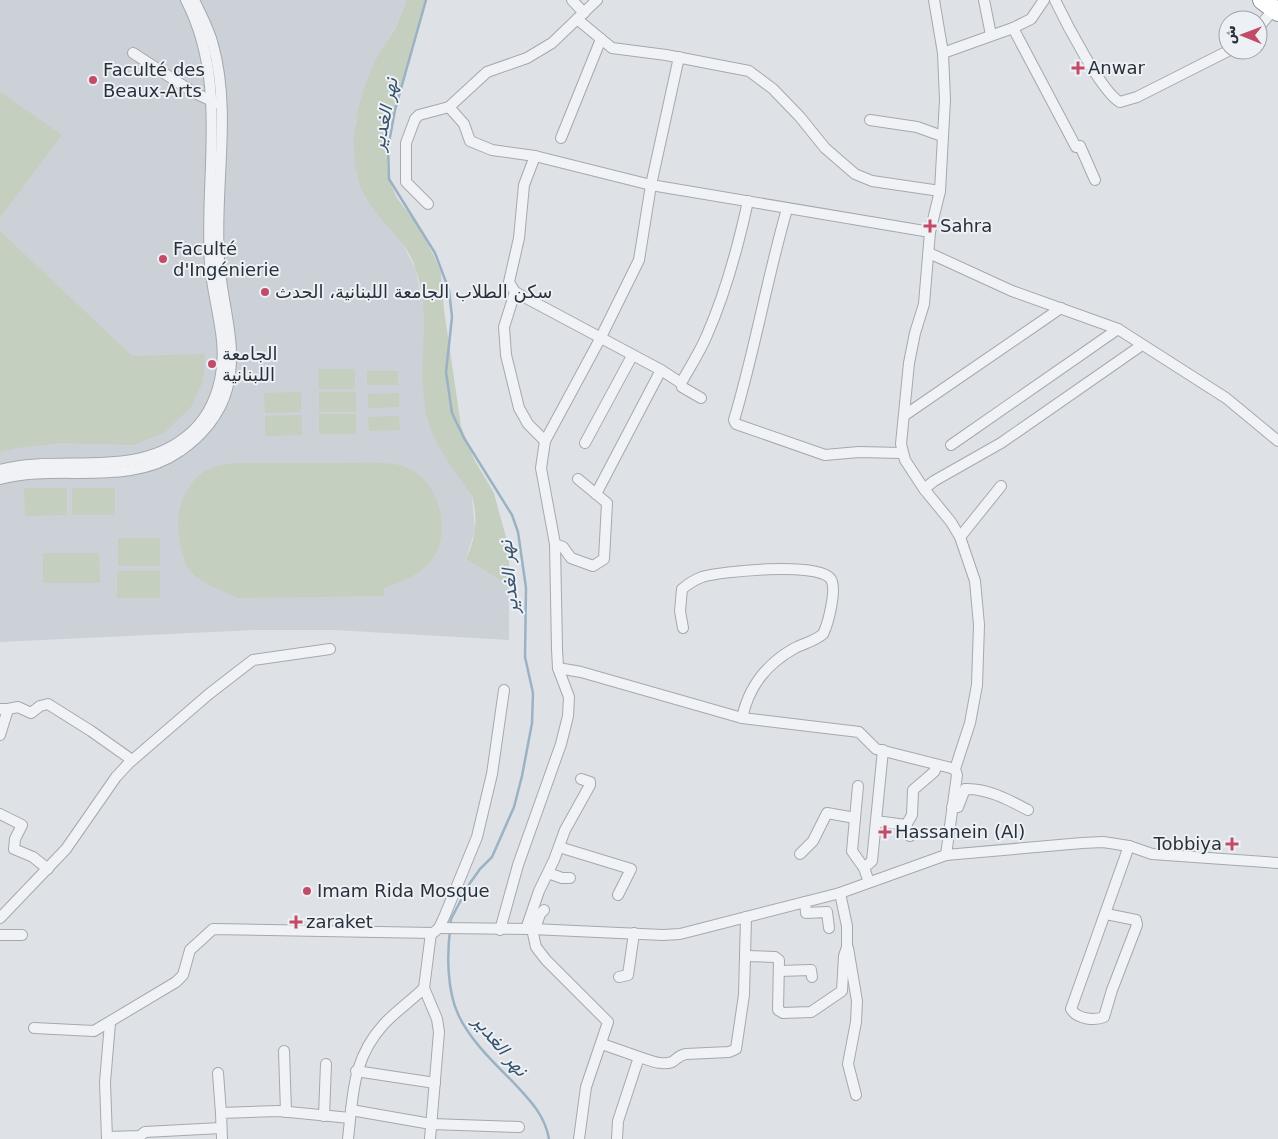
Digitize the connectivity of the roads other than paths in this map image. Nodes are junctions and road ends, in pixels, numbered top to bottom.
1 (186, 0) edge
2 (194, 0) edge
3 (572, 0) edge
4 (597, 0) edge
5 (934, 0) edge
6 (984, 0) edge
7 (1044, 0) edge
8 (1055, 0) edge
9 (581, 16) junction
10 (1013, 28) junction
11 (991, 35) junction
12 (601, 39) junction
13 (943, 52) junction
14 (133, 53) dead end
15 (1218, 56) edge
16 (680, 57) junction
17 (217, 103) junction
18 (449, 107) junction
19 (870, 120) dead end
20 (942, 136) junction
21 (561, 138) dead end
22 (535, 156) junction
23 (1095, 180) dead end
24 (651, 185) junction
25 (940, 191) junction
26 (748, 202) junction
27 (428, 204) dead end
28 (787, 209) junction
29 (930, 232) junction
30 (929, 253) junction
31 (515, 292) junction
32 (1061, 308) junction
33 (1118, 329) junction
34 (600, 340) junction
35 (1142, 345) junction
36 (632, 356) junction
37 (227, 364) junction
38 (661, 370) junction
39 (681, 383) junction
40 (701, 398) dead end
41 (905, 415) junction
42 (545, 441) junction
43 (1278, 441) edge
44 (585, 443) dead end
45 (951, 445) dead end
46 (902, 453) junction
47 (0, 470) edge
48 (0, 479) edge
49 (578, 479) dead end
50 (1001, 486) dead end
51 (924, 489) junction
52 (596, 494) junction
53 (960, 537) junction
54 (555, 544) junction
55 (682, 628) dead end
56 (330, 650) dead end
57 (558, 668) junction
58 (504, 690) dead end
59 (4, 710) edge
60 (742, 718) junction
61 (0, 735) edge
62 (883, 750) junction
63 (132, 760) junction
64 (937, 766) junction
65 (955, 769) junction
66 (581, 779) dead end
67 (858, 786) dead end
68 (952, 807) junction
69 (1028, 810) dead end
70 (0, 814) edge
71 (855, 818) junction
72 (876, 822) junction
73 (906, 824) junction
74 (910, 836) dead end
75 (1129, 846) junction
76 (560, 847) junction
77 (800, 854) dead end
78 (946, 855) junction
79 (1278, 863) edge
80 (864, 868) junction
81 (48, 869) junction
82 (548, 873) junction
83 (570, 878) dead end
84 (869, 882) junction
85 (840, 892) junction
86 (618, 896) dead end
87 (805, 902) junction
88 (544, 910) dead end
89 (1106, 914) junction
90 (746, 917) junction
91 (0, 918) edge
92 (829, 928) dead end
93 (531, 929) junction
94 (441, 930) junction
95 (500, 930) junction
96 (634, 933) junction
97 (0, 935) edge
98 (22, 935) dead end
99 (848, 948) junction
100 (746, 956) junction
101 (779, 971) junction
102 (619, 977) dead end
103 (812, 977) dead end
104 (424, 988) junction
105 (110, 1023) junction
106 (34, 1028) dead end
107 (602, 1044) junction
108 (284, 1051) dead end
109 (639, 1057) junction
110 (326, 1064) dead end
111 (356, 1071) junction
112 (218, 1073) dead end
113 (435, 1083) junction
114 (856, 1096) dead end
115 (286, 1112) junction
116 (220, 1113) junction
117 (351, 1114) junction
118 (324, 1116) junction
119 (431, 1124) junction
120 (518, 1127) dead end
121 (221, 1128) junction
122 (107, 1138) edge
123 (222, 1139) edge
124 (348, 1139) edge
125 (430, 1139) edge
126 (579, 1139) edge
127 (617, 1139) edge

1 - 17 street
2 - 17 street
3 - 9 street
4 - 9 street
5 - 13 street
6 - 11 street
7 - 10 street
8 - 15 street
9 - 12 street
9 - 18 street
10 - 11 street
10 - 23 street
11 - 13 street
12 - 16 street
12 - 21 street
13 - 20 street
14 - 17 street
16 - 24 street
16 - 25 street
17 - 37 street
18 - 22 street
18 - 27 street
19 - 20 street
20 - 25 street
22 - 24 street
22 - 31 street
24 - 26 street
24 - 34 street
25 - 29 street
26 - 28 street
26 - 39 street
28 - 29 street
28 - 46 street
29 - 30 street
30 - 32 street
30 - 41 street
31 - 34 street
31 - 42 street
32 - 33 street
32 - 41 street
33 - 35 street
33 - 45 street
34 - 36 street
34 - 42 street
35 - 43 street
35 - 51 street
36 - 38 street
36 - 44 street
37 - 47 street
37 - 48 street
38 - 39 street
38 - 52 street
39 - 40 street
41 - 46 street
42 - 54 street
46 - 51 street
49 - 52 street
50 - 53 street
51 - 53 street
52 - 54 street
53 - 65 street
54 - 57 street
55 - 60 street
56 - 63 street
57 - 60 street
57 - 95 street
58 - 94 street
59 - 61 street
59 - 63 street
60 - 62 street
62 - 64 street
62 - 72 street
63 - 81 street
64 - 65 street
64 - 73 street
65 - 68 street
66 - 76 street
67 - 71 street
68 - 69 street
68 - 78 street
70 - 81 street
71 - 77 street
71 - 80 street
72 - 73 street
72 - 80 street
73 - 74 street
75 - 78 street
75 - 79 street
75 - 89 street
76 - 82 street
76 - 86 street
78 - 84 street
80 - 84 street
81 - 91 street
82 - 83 street
82 - 93 street
84 - 85 street
85 - 87 street
85 - 99 street
87 - 90 street
87 - 92 street
88 - 93 street
89 - 89 street
90 - 96 street
90 - 100 street
93 - 95 street
93 - 96 street
93 - 107 street
94 - 95 street
94 - 104 street
94 - 105 street
96 - 102 street
97 - 98 street
99 - 101 street
99 - 114 street
100 - 101 street
100 - 109 street
101 - 103 street
104 - 111 street
104 - 113 street
105 - 106 street
105 - 122 street
107 - 109 street
107 - 126 street
108 - 115 street
109 - 127 street
110 - 118 street
111 - 113 street
111 - 117 street
112 - 116 street
113 - 119 street
115 - 116 street
115 - 118 street
116 - 121 street
117 - 118 street
117 - 119 street
117 - 124 street
119 - 120 street
119 - 125 street
121 - 122 street
121 - 123 street

